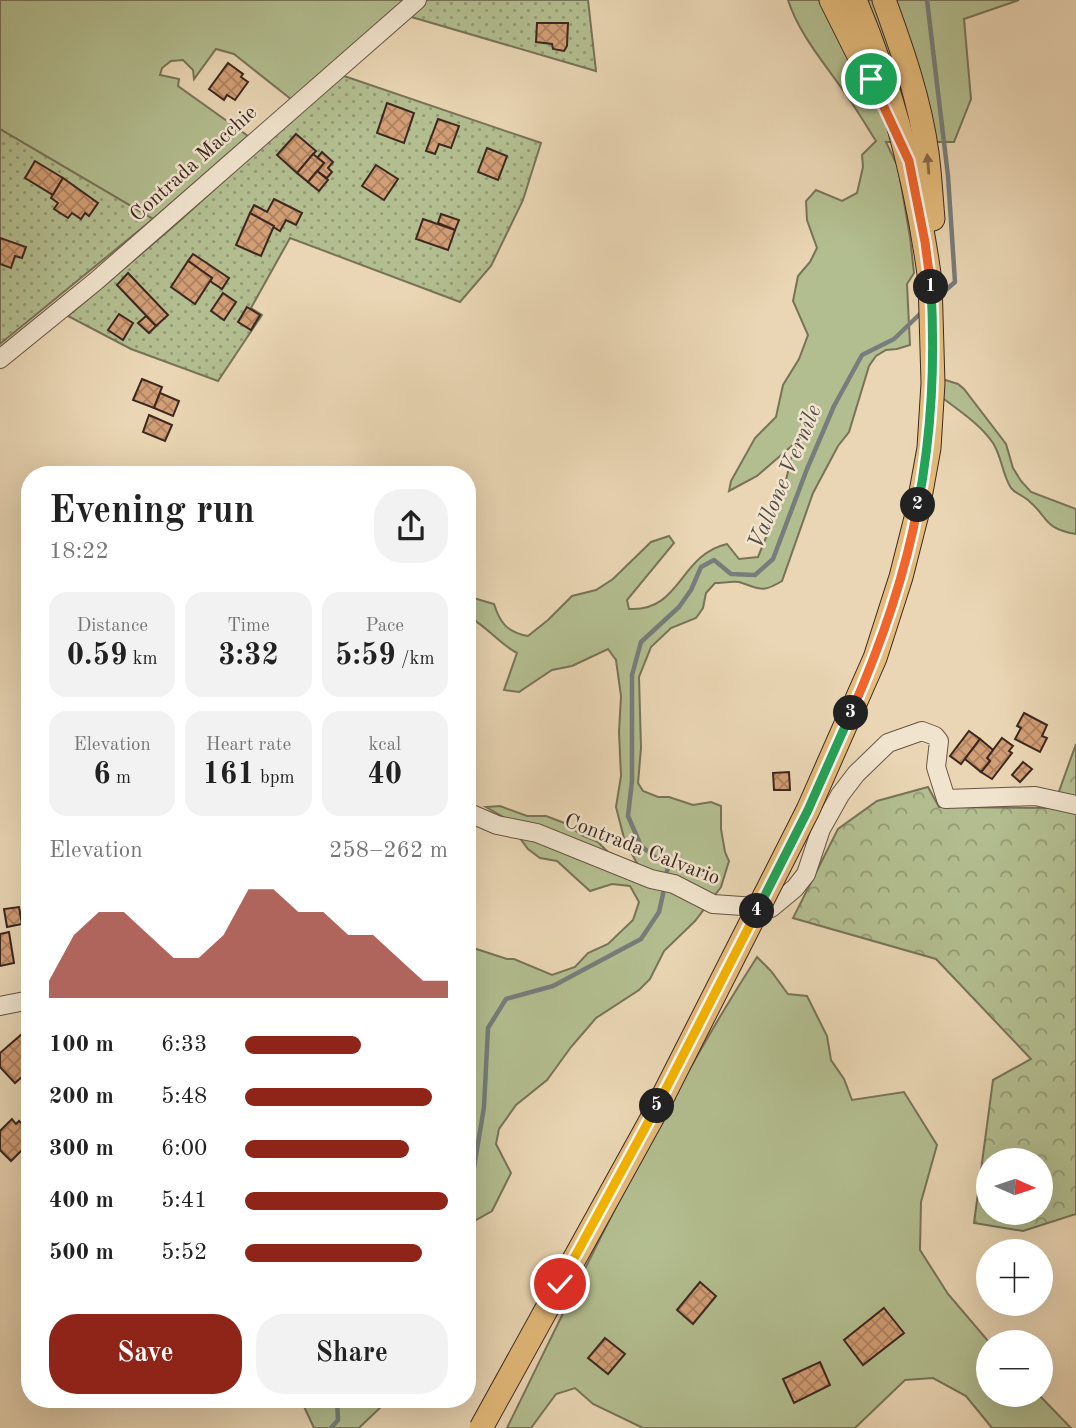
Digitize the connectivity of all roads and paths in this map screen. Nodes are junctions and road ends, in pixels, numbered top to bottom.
1 (417, 0) edge
2 (831, 0) edge
3 (855, 0) edge
4 (884, 0) edge
5 (909, 161) junction
6 (930, 281) junction
7 (0, 359) edge
8 (1076, 805) edge
9 (476, 816) edge
10 (21, 1002) edge
11 (0, 1006) edge
12 (481, 1428) edge

1 - 7 street, Contrada Macchie
2 - 5 main road
3 - 5 main road
6 -> 4 main road
5 - 6 main road
6 - 12 main road, bridge
8 - 9 street, Contrada Calvario
10 - 11 street

